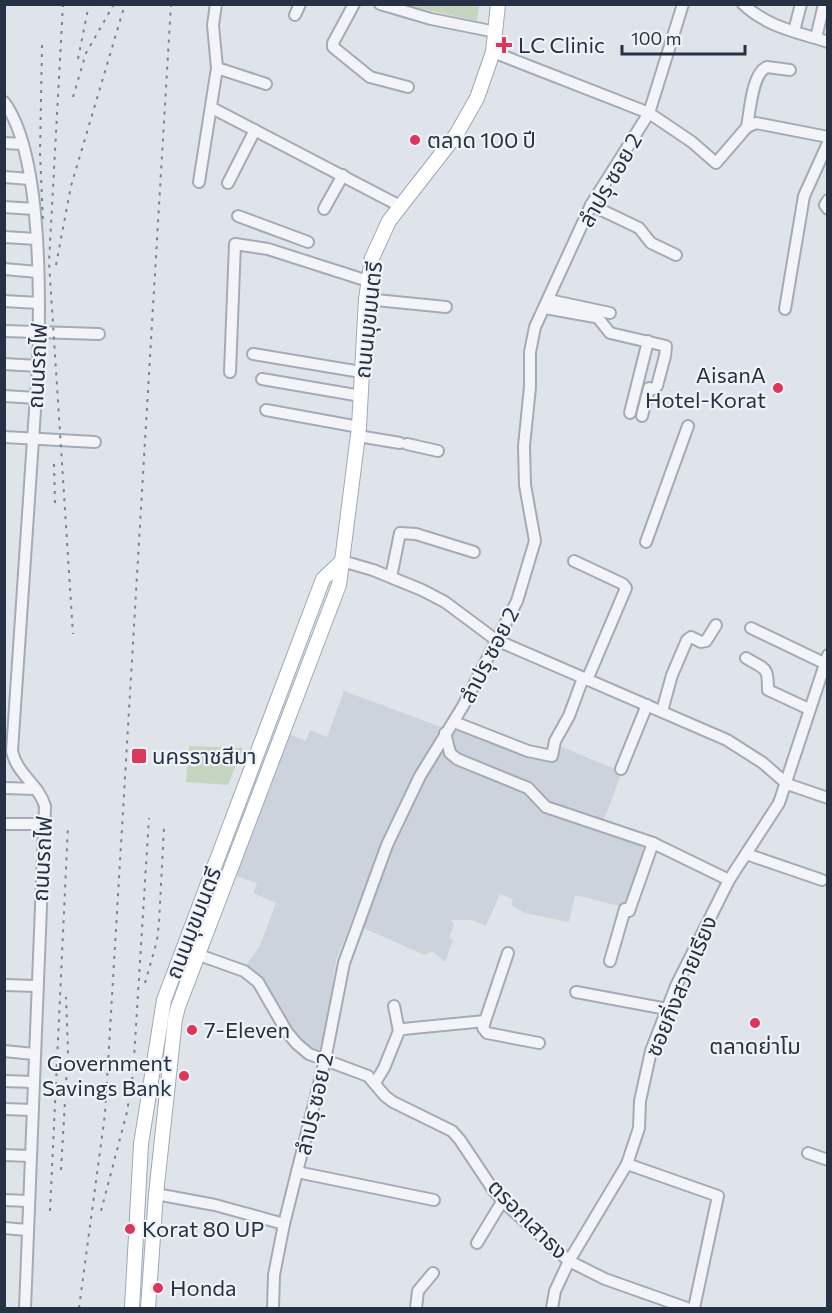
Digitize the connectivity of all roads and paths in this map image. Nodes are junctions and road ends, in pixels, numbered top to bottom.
1 (216, 4) edge
2 (354, 4) edge
3 (380, 4) edge
4 (498, 4) edge
5 (683, 4) edge
6 (743, 4) edge
7 (801, 4) edge
8 (824, 4) edge
9 (794, 31) junction
10 (496, 32) junction
11 (816, 38) junction
12 (828, 42) edge
13 (492, 52) junction
14 (217, 68) junction
15 (790, 70) dead end
16 (266, 84) dead end
17 (408, 87) dead end
18 (7, 108) edge
19 (212, 108) junction
20 (649, 113) junction
21 (747, 127) junction
22 (255, 130) junction
23 (828, 137) edge
24 (4, 143) edge
25 (828, 143) edge
26 (23, 144) junction
27 (343, 176) junction
28 (4, 177) edge
29 (30, 179) junction
30 (199, 182) dead end
31 (228, 183) dead end
32 (828, 200) edge
33 (591, 205) junction
34 (400, 206) junction
35 (4, 207) edge
36 (34, 209) junction
37 (324, 209) dead end
38 (828, 209) edge
39 (238, 216) dead end
40 (269, 228) junction
41 (4, 237) edge
42 (37, 239) junction
43 (308, 242) dead end
44 (268, 249) junction
45 (676, 255) dead end
46 (4, 269) edge
47 (38, 272) junction
48 (368, 280) junction
49 (366, 299) junction
50 (4, 301) edge
51 (39, 303) junction
52 (547, 304) junction
53 (446, 307) dead end
54 (785, 309) dead end
55 (610, 313) dead end
56 (4, 331) edge
57 (39, 333) junction
58 (99, 334) dead end
59 (648, 341) junction
60 (253, 354) dead end
61 (4, 364) edge
62 (38, 366) junction
63 (230, 372) dead end
64 (361, 372) junction
65 (262, 379) dead end
66 (4, 396) edge
67 (361, 396) junction
68 (36, 398) junction
69 (266, 410) dead end
70 (630, 413) dead end
71 (642, 416) dead end
72 (688, 426) dead end
73 (358, 431) junction
74 (4, 437) edge
75 (33, 439) junction
76 (95, 442) dead end
77 (438, 451) dead end
78 (645, 542) dead end
79 (474, 552) dead end
80 (342, 561) junction
81 (574, 561) dead end
82 (391, 577) junction
83 (716, 625) dead end
84 (751, 628) dead end
85 (495, 640) junction
86 (746, 658) dead end
87 (826, 659) edge
88 (585, 679) junction
89 (647, 705) junction
90 (809, 709) junction
91 (662, 711) junction
92 (454, 722) junction
93 (445, 733) junction
94 (9, 761) edge
95 (621, 770) dead end
96 (787, 784) junction
97 (4, 788) edge
98 (36, 789) junction
99 (828, 798) edge
100 (4, 824) edge
101 (44, 824) junction
102 (653, 843) junction
103 (746, 854) junction
104 (729, 880) junction
105 (822, 880) dead end
106 (507, 953) dead end
107 (182, 955) junction
108 (199, 955) junction
109 (610, 961) dead end
110 (4, 985) edge
111 (36, 987) junction
112 (576, 993) dead end
113 (394, 1006) dead end
114 (667, 1009) junction
115 (485, 1021) junction
116 (399, 1031) junction
117 (539, 1043) dead end
118 (4, 1051) edge
119 (34, 1054) junction
120 (325, 1060) junction
121 (4, 1081) edge
122 (33, 1082) junction
123 (375, 1083) junction
124 (4, 1109) edge
125 (32, 1110) junction
126 (141, 1144) junction
127 (161, 1146) junction
128 (808, 1154) dead end
129 (4, 1155) edge
130 (30, 1156) junction
131 (828, 1160) edge
132 (627, 1164) junction
133 (297, 1172) junction
134 (156, 1194) junction
135 (4, 1200) edge
136 (434, 1200) dead end
137 (502, 1200) junction
138 (28, 1201) junction
139 (284, 1224) junction
140 (4, 1228) edge
141 (27, 1230) junction
142 (477, 1243) dead end
143 (569, 1261) junction
144 (433, 1273) dead end
145 (25, 1308) edge
146 (132, 1308) edge
147 (148, 1308) edge
148 (273, 1308) edge
149 (416, 1308) edge
150 (552, 1308) edge
151 (687, 1308) edge
152 (694, 1308) edge

1 - 14 street
2 - 17 street
3 - 10 street
4 - 10 main road, ถนนมุขมนตรี
5 - 20 street, ลำปรุ ซอย 2
6 - 9 street
7 - 9 street
8 - 11 street
9 - 11 street
10 - 13 main road, ถนนมุขมนตรี
11 - 12 street
13 - 20 street
13 - 34 main road, ถนนมุขมนตรี
14 - 16 street
14 - 19 street
15 - 21 street
18 - 26 street, ถนนรถไฟ
19 - 22 street
19 - 30 street
20 - 21 street
20 - 33 street, ลำปรุ ซอย 2
21 - 23 street
22 - 27 street
22 - 31 street
24 - 26 street
25 - 54 street
26 - 29 street, ถนนรถไฟ
27 - 34 street
27 - 37 street
28 - 29 street
29 - 36 street, ถนนรถไฟ
32 - 38 street
33 - 45 street
33 - 52 street, ลำปรุ ซอย 2
34 - 48 main road, ถนนมุขมนตรี
35 - 36 street
36 - 42 street, ถนนรถไฟ
39 - 40 street
40 - 43 street
40 - 44 street
41 - 42 street
42 - 47 street, ถนนรถไฟ
44 - 48 street
44 - 63 street
46 - 47 street
47 - 51 street, ถนนรถไฟ
48 - 49 main road, ถนนมุขมนตรี
49 - 53 street
49 - 64 main road, ถนนมุขมนตรี
50 - 51 street
51 - 57 street, ถนนรถไฟ
52 - 55 street
52 - 59 street
52 - 85 street, ลำปรุ ซอย 2
56 - 57 street
57 - 58 street
57 - 62 street, ถนนรถไฟ
59 - 70 street
59 - 71 street
60 - 64 street
61 - 62 street
62 - 68 street, ถนนรถไฟ
64 - 67 main road, ถนนมุขมนตรี
65 - 67 street
66 - 68 street
67 - 73 main road, ถนนมุขมนตรี
68 - 75 street, ถนนรถไฟ
69 - 73 street
72 - 78 street
73 - 77 street
73 - 80 main road, ถนนมุขมนตรี
74 - 75 street
75 - 76 street
75 - 94 street, ถนนรถไฟ
79 - 82 street
80 - 82 street
80 - 107 main road, ถนนมุขมนตรี
80 - 108 main road, ถนนมุขมนตรี
81 - 88 street
82 - 85 street
83 - 91 street
84 - 87 street
85 - 88 street
85 - 92 street, ลำปรุ ซอย 2
86 - 90 street
87 - 90 street, ซอยกิ่งสวายเรียง
88 - 89 street
88 - 92 street
89 - 91 street
89 - 95 street
90 - 96 street, ซอยกิ่งสวายเรียง
91 - 96 street
92 - 93 street, ลำปรุ ซอย 2
93 - 102 street
93 - 120 street, ลำปรุ ซอย 2
94 - 98 street, ถนนรถไฟ
96 - 99 street
96 - 103 street, ซอยกิ่งสวายเรียง
97 - 98 street
98 - 101 street, ถนนรถไฟ
100 - 101 street
101 - 111 street, ถนนรถไฟ
102 - 104 street
102 - 109 street
103 - 104 street, ซอยกิ่งสวายเรียง
103 - 105 street
104 - 114 street, ซอยกิ่งสวายเรียง
106 - 115 street
107 - 108 main road
107 - 126 main road, ถนนมุขมนตรี
108 - 120 street, ตรอกเสาธง
108 - 127 main road, ถนนมุขมนตรี
110 - 111 street
111 - 119 street, ถนนรถไฟ
112 - 114 street
113 - 116 street
114 - 132 street, ซอยกิ่งสวายเรียง
115 - 116 street
115 - 117 street
116 - 123 street
118 - 119 street
119 - 122 street, ถนนรถไฟ
120 - 123 street, ตรอกเสาธง
120 - 133 street, ลำปรุ ซอย 2
121 - 122 street
122 - 125 street, ถนนรถไฟ
123 - 137 street, ตรอกเสาธง
124 - 125 street
125 - 130 street, ถนนรถไฟ
126 - 127 main road
126 - 146 main road, ถนนมุขมนตรี
127 - 134 main road, ถนนมุขมนตรี
128 - 131 street
129 - 130 street
130 - 138 street, ถนนรถไฟ
132 - 143 street, ซอยกิ่งสวายเรียง
132 - 152 street
133 - 136 street
133 - 139 street, ลำปรุ ซอย 2
134 - 139 street
134 - 147 main road, ถนนมุขมนตรี
135 - 138 street
137 - 142 street
137 - 143 street, ตรอกเสาธง
138 - 141 street, ถนนรถไฟ
139 - 148 street, ลำปรุ ซอย 2
140 - 141 street
141 - 145 street, ถนนรถไฟ
143 - 150 street, ซอยกิ่งสวายเรียง
143 - 151 street, ตรอกเสาธง
144 - 149 street

